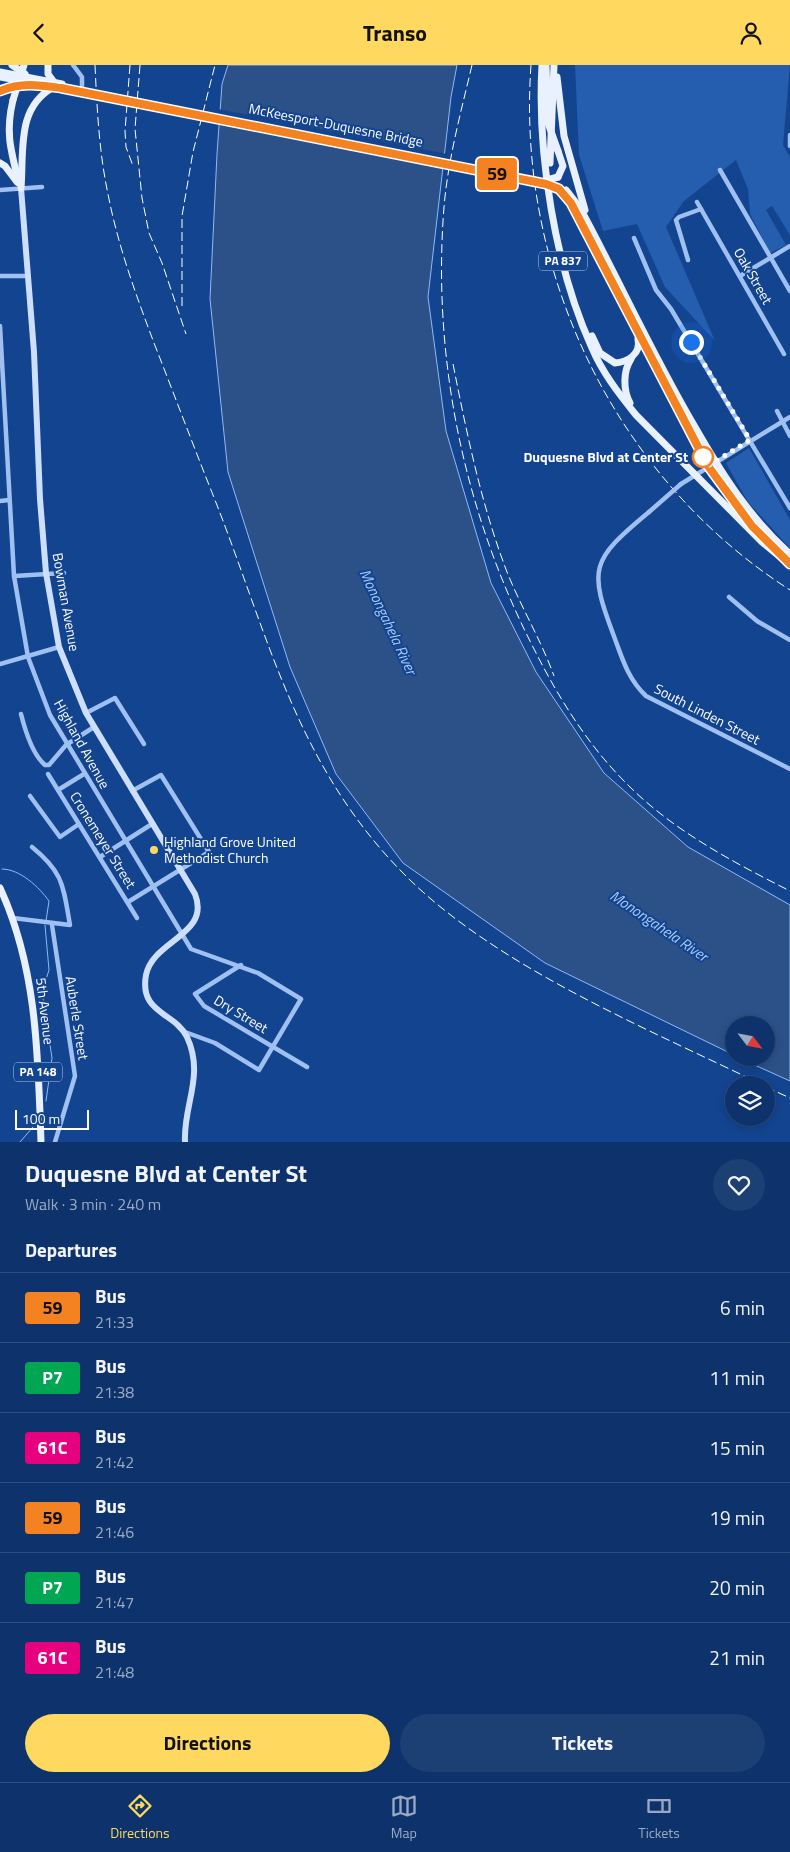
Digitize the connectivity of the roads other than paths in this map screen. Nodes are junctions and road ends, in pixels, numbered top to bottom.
1 (12, 65) edge
2 (24, 65) edge
3 (48, 65) edge
4 (73, 65) edge
5 (542, 65) edge
6 (546, 65) edge
7 (555, 65) edge
8 (0, 72) edge
9 (0, 77) edge
10 (33, 81) junction
11 (58, 85) junction
12 (0, 91) edge
13 (82, 91) dead end
14 (790, 135) edge
15 (790, 146) edge
16 (2, 163) edge
17 (720, 170) dead end
18 (547, 180) junction
19 (42, 187) dead end
20 (559, 187) junction
21 (21, 188) junction
22 (0, 190) edge
23 (697, 201) dead end
24 (701, 209) junction
25 (591, 227) junction
26 (634, 238) dead end
27 (790, 246) edge
28 (770, 257) junction
29 (688, 260) dead end
30 (27, 276) junction
31 (740, 276) junction
32 (0, 277) edge
33 (790, 291) edge
34 (0, 326) edge
35 (636, 331) junction
36 (784, 354) dead end
37 (631, 358) junction
38 (777, 411) dead end
39 (636, 415) junction
40 (790, 417) edge
41 (781, 421) junction
42 (2, 426) edge
43 (790, 436) edge
44 (750, 440) junction
45 (715, 462) junction
46 (708, 466) junction
47 (695, 474) junction
48 (9, 500) junction
49 (0, 501) edge
50 (790, 508) edge
51 (790, 554) edge
52 (790, 565) edge
53 (46, 573) junction
54 (64, 573) dead end
55 (14, 576) junction
56 (729, 597) dead end
57 (790, 640) edge
58 (59, 647) junction
59 (28, 657) junction
60 (0, 664) edge
61 (86, 713) junction
62 (21, 714) dead end
63 (94, 727) junction
64 (144, 744) dead end
65 (66, 745) junction
66 (790, 769) edge
67 (48, 774) dead end
68 (84, 774) junction
69 (58, 790) junction
70 (132, 791) junction
71 (30, 796) dead end
72 (79, 823) junction
73 (152, 823) junction
74 (125, 841) junction
75 (32, 847) dead end
76 (100, 857) junction
77 (180, 869) junction
78 (152, 886) junction
79 (0, 888) edge
80 (128, 902) junction
81 (13, 918) junction
82 (138, 918) dead end
83 (50, 924) junction
84 (182, 935) junction
85 (241, 965) junction
86 (185, 1032) junction
87 (273, 1047) junction
88 (307, 1067) dead end
89 (41, 1142) edge
90 (56, 1142) edge
91 (185, 1142) edge

1 - 10 main road
2 - 21 main road, bridge
3 - 11 main road
4 - 13 street
5 - 39 main road, PA 837
6 - 18 main road, bridge
7 - 25 main road, PA 837
7 - 37 main road
8 - 10 main road
9 - 10 main road
10 - 11 main road
10 - 12 main road
11 - 18 main road, McKeesport-Duquesne Bridge
11 - 20 main road, McKeesport-Duquesne Bridge, bridge
11 - 21 main road
14 - 15 street
16 - 21 main road
17 - 28 street
18 - 20 main road, McKeesport-Duquesne Bridge, bridge
19 - 21 street
20 - 25 main road, McKeesport-Duquesne Bridge
20 - 35 main road
21 - 22 street
21 - 30 main road, Bowman Avenue
23 - 24 street, Oak Street
24 - 29 street
24 - 31 street, Oak Street
25 - 45 main road, PA 837
26 - 44 street
27 - 28 street
28 - 31 street
28 - 33 street
30 - 32 street
30 - 53 main road, Bowman Avenue
31 - 36 street, Oak Street
34 - 42 street, Highland Avenue
35 - 37 main road
35 - 46 main road
37 - 39 main road
38 - 41 street
39 - 47 main road, PA 837
40 - 41 street, South Linden Street
41 - 43 street
41 - 44 street, South Linden Street
42 - 48 street, Highland Avenue
44 - 45 street, South Linden Street
44 - 50 street
45 - 46 street, South Linden Street
45 - 51 main road, PA 837
46 - 47 street, South Linden Street
46 - 52 main road
47 - 52 main road, PA 837
47 - 66 street, South Linden Street, bridge
48 - 49 street
48 - 55 street, Highland Avenue
53 - 54 street
53 - 55 street
53 - 58 main road, Bowman Avenue
55 - 59 street, Highland Avenue
56 - 57 street
58 - 59 street
58 - 61 main road, Bowman Avenue
59 - 60 street
59 - 65 street, Highland Avenue
61 - 63 main road, Bowman Avenue
61 - 64 street
62 - 65 street
63 - 65 street
63 - 70 main road, Bowman Avenue
65 - 68 street, Highland Avenue
67 - 69 street, Cronemeyer Street
68 - 69 street
68 - 74 street, Highland Avenue
69 - 72 street, Cronemeyer Street
70 - 73 main road, Bowman Avenue
70 - 77 street
71 - 72 street
72 - 76 street, Cronemeyer Street
73 - 74 street
73 - 77 main road, Bowman Avenue
74 - 76 street
74 - 78 street, Highland Avenue
75 - 83 street
76 - 80 street, Cronemeyer Street
77 - 78 street
77 - 84 main road, Bowman Avenue
78 - 80 street
78 - 84 street, Highland Avenue
79 - 81 main road, 5th Avenue / PA 148
80 - 82 street, Cronemeyer Street
81 - 83 street
81 - 89 main road, 5th Avenue / PA 148
83 - 90 street, Auberle Street
84 - 85 street, Highland Avenue
84 - 86 main road, Bowman Avenue
85 - 87 street, Highland Avenue
85 - 87 street, Dry Street
86 - 87 street
86 - 91 main road
87 - 88 street

